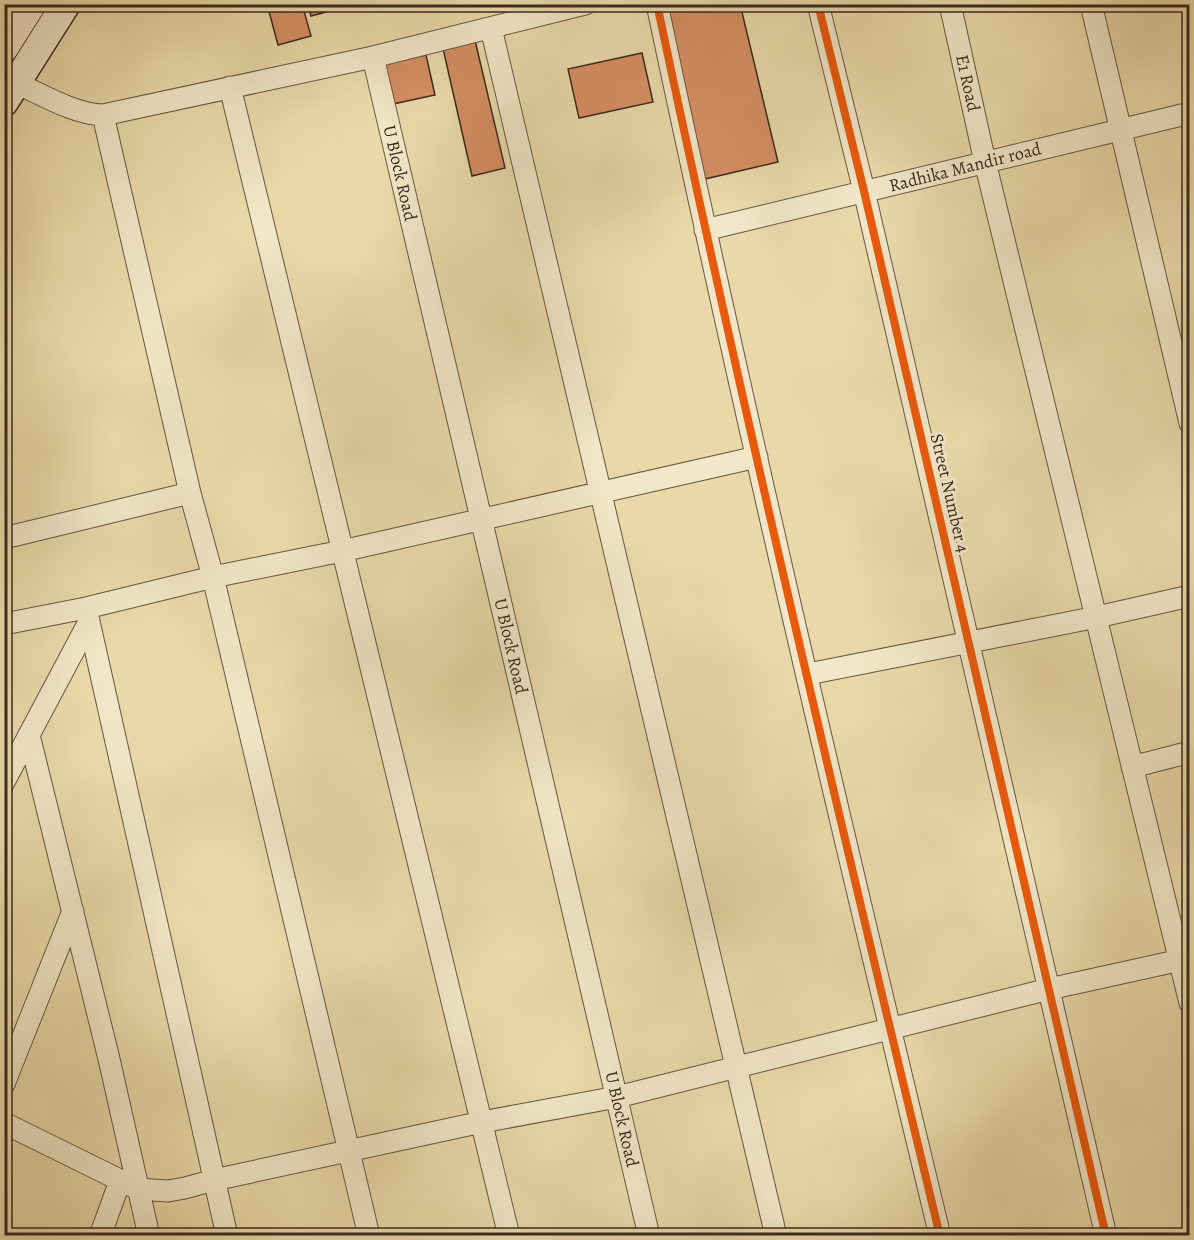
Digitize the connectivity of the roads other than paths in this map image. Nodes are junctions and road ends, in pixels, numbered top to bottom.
1 (32, 4) edge
2 (66, 4) edge
3 (657, 4) edge
4 (818, 4) edge
5 (950, 4) edge
6 (1091, 4) edge
7 (576, 5) edge
8 (491, 28) junction
9 (4, 48) edge
10 (373, 57) junction
11 (230, 87) junction
12 (10, 93) edge
13 (1190, 113) edge
14 (103, 116) junction
15 (1121, 130) junction
16 (985, 162) junction
17 (864, 191) junction
18 (705, 230) junction
19 (1190, 423) edge
20 (757, 457) junction
21 (600, 492) junction
22 (190, 493) junction
23 (480, 519) junction
24 (4, 538) edge
25 (342, 551) junction
26 (213, 577) junction
27 (1190, 596) edge
28 (88, 615) junction
29 (1097, 617) junction
30 (4, 624) edge
31 (969, 642) junction
32 (808, 674) junction
33 (29, 735) junction
34 (1190, 752) edge
35 (1132, 767) junction
36 (4, 782) edge
37 (73, 911) junction
38 (1184, 960) edge
39 (1049, 989) junction
40 (1190, 1003) edge
41 (890, 1029) junction
42 (736, 1068) junction
43 (4, 1084) edge
44 (617, 1097) junction
45 (482, 1122) junction
46 (4, 1123) edge
47 (348, 1150) junction
48 (213, 1179) junction
49 (129, 1185) junction
50 (100, 1236) edge
51 (149, 1236) edge
52 (227, 1236) edge
53 (369, 1236) edge
54 (509, 1236) edge
55 (649, 1236) edge
56 (776, 1236) edge
57 (940, 1236) edge
58 (1106, 1236) edge

1 - 9 main road
2 - 12 main road
3 - 18 street
4 - 17 street, Street Number 4
5 - 16 street, E1 Road
6 - 15 street
7 - 8 street
8 - 10 street
8 - 21 street
10 - 11 street
10 - 23 street, U Block Road
11 - 14 street
11 - 25 street
12 - 14 street
13 - 15 street, Radhika Mandir road
14 - 22 street
15 - 16 street, Radhika Mandir road
15 - 19 street
16 - 17 street, Radhika Mandir road
16 - 29 street, E1 Road
17 - 18 street, Radhika Mandir road
17 - 31 street, Street Number 4
18 - 20 street
20 - 21 street
20 - 32 street
21 - 23 street
21 - 42 street
22 - 24 street
22 - 26 street
23 - 25 street
23 - 44 street, U Block Road
25 - 26 street
25 - 45 street
26 - 28 street
26 - 47 street
27 - 29 street
28 - 30 street
28 - 33 street
28 - 48 street
29 - 31 street
29 - 35 street, E1 Road
31 - 32 street
31 - 39 street, Street Number 4
32 - 41 street
33 - 36 street
33 - 37 street
34 - 35 street
35 - 38 street, E1 Road
37 - 43 street
37 - 49 street
38 - 39 street
38 - 40 street, E1 Road
39 - 41 street
39 - 58 street, Street Number 4
41 - 42 street
41 - 57 street
42 - 44 street
42 - 56 street
44 - 45 street
44 - 55 street, U Block Road
45 - 47 street
45 - 54 street
46 - 49 street
47 - 48 street
47 - 53 street
48 - 49 street
48 - 52 street
49 - 50 street
49 - 51 street

